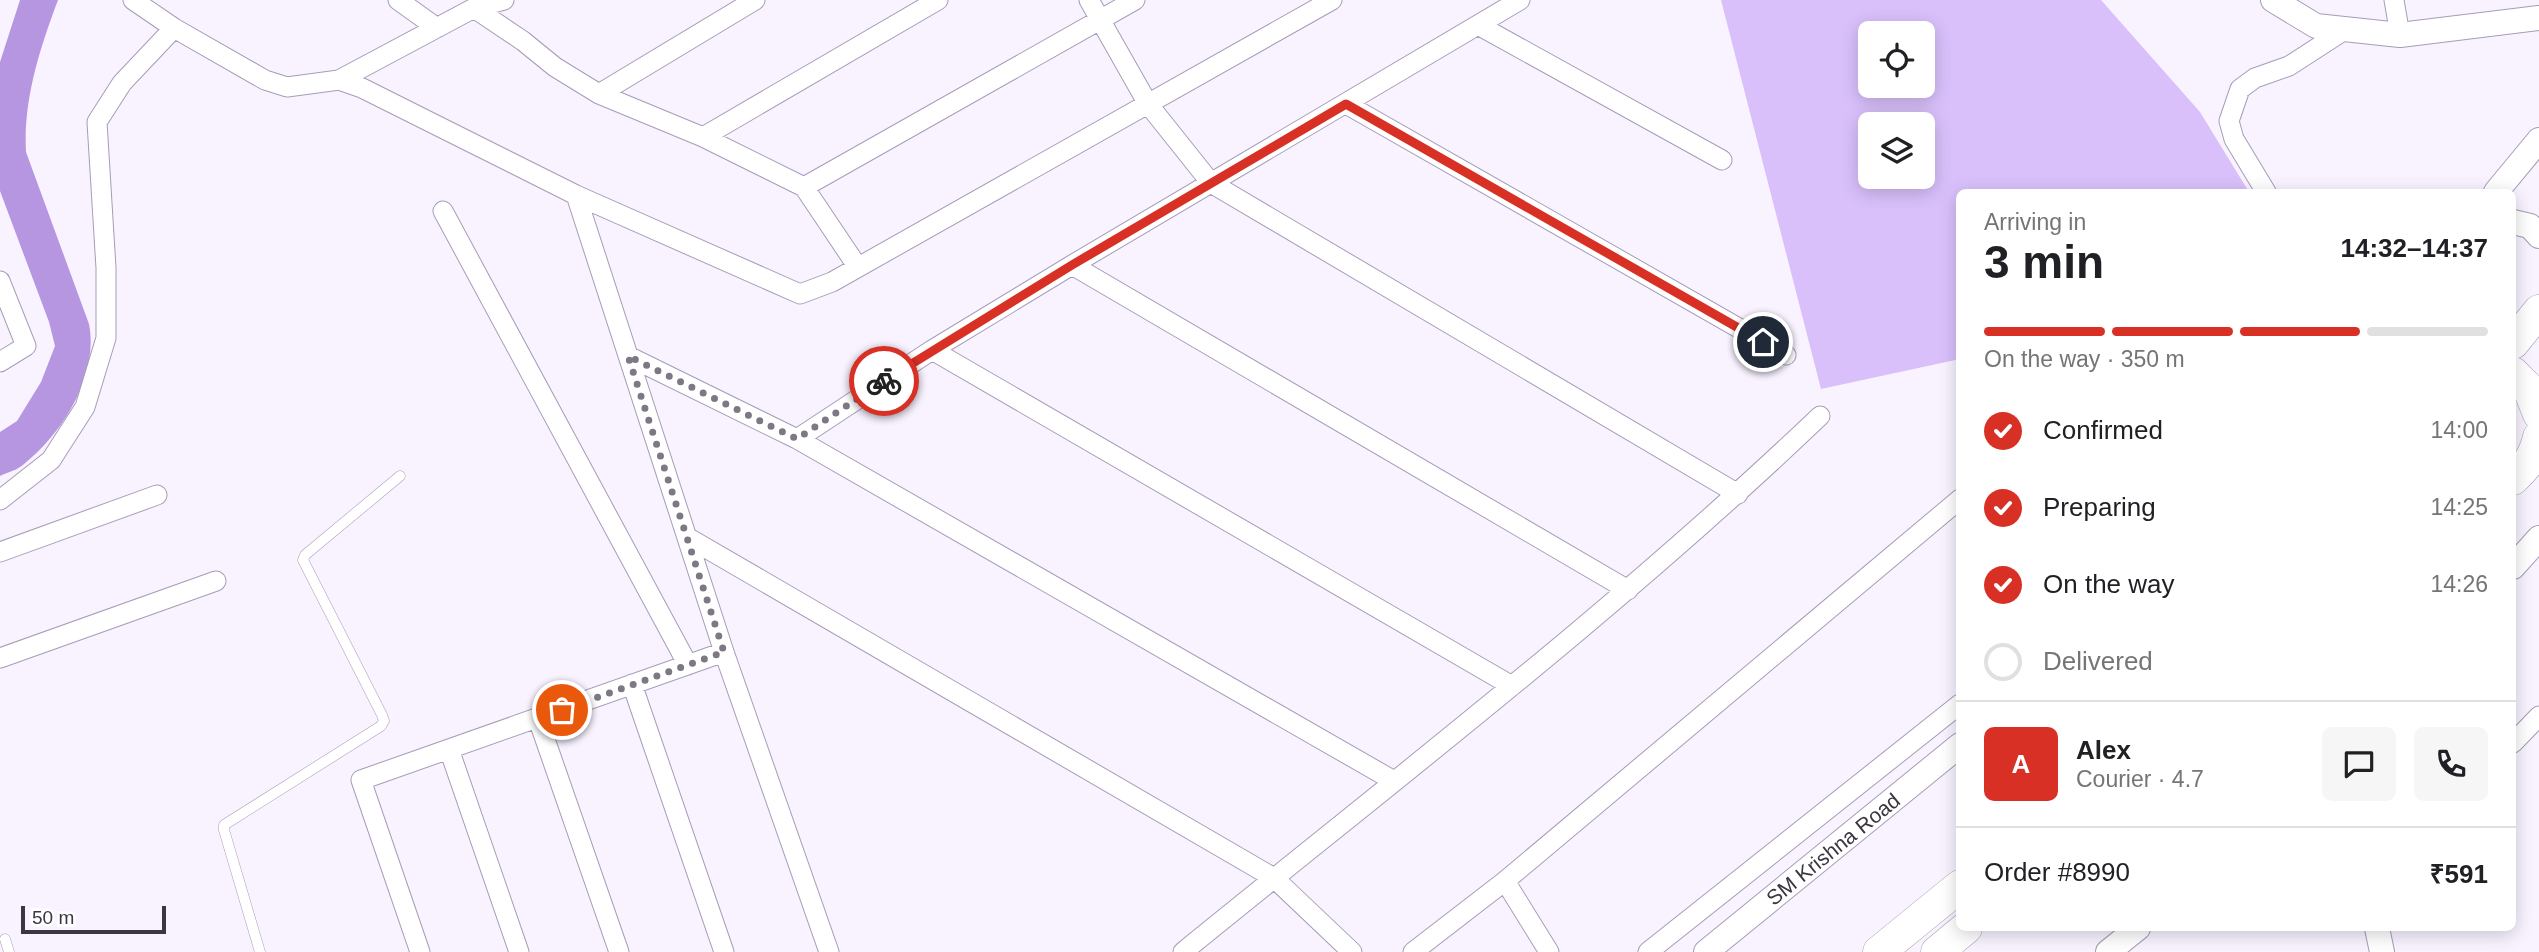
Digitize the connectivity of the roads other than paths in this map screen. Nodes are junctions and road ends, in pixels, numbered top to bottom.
1 (133, 0) edge
2 (398, 0) edge
3 (504, 0) edge
4 (755, 0) edge
5 (938, 0) edge
6 (1089, 0) edge
7 (1135, 0) edge
8 (1332, 0) edge
9 (1520, 0) edge
10 (2273, 0) edge
11 (2394, 0) edge
12 (474, 8) junction
13 (2539, 18) edge
14 (1101, 20) junction
15 (1478, 25) junction
16 (174, 28) junction
17 (437, 28) junction
18 (2340, 33) dead end
19 (2400, 36) junction
20 (338, 80) junction
21 (599, 94) junction
22 (1148, 104) junction
23 (1346, 104) junction
24 (704, 137) junction
25 (2535, 147) edge
26 (1722, 160) dead end
27 (1211, 183) junction
28 (804, 187) junction
29 (2264, 189) edge
30 (2499, 189) edge
31 (576, 195) junction
32 (443, 211) dead end
33 (2516, 223) edge
34 (2539, 236) edge
35 (1072, 265) junction
36 (857, 266) junction
37 (0, 281) edge
38 (2539, 311) edge
39 (2516, 339) edge
40 (932, 350) junction
41 (1786, 355) dead end
42 (628, 356) junction
43 (0, 362) edge
44 (1819, 416) dead end
45 (2539, 437) edge
46 (797, 439) junction
47 (400, 476) dead end
48 (2516, 476) edge
49 (1738, 494) junction
50 (157, 495) dead end
51 (0, 500) edge
52 (1956, 502) edge
53 (687, 537) junction
54 (2539, 538) edge
55 (0, 552) edge
56 (2516, 564) edge
57 (216, 581) dead end
58 (1628, 590) junction
59 (724, 652) junction
60 (0, 658) edge
61 (688, 665) junction
62 (632, 684) junction
63 (1512, 686) junction
64 (1956, 707) edge
65 (2539, 716) edge
66 (538, 719) junction
67 (2516, 740) edge
68 (1956, 748) edge
69 (449, 749) junction
70 (1394, 781) junction
71 (1274, 878) junction
72 (1505, 880) junction
73 (1956, 890) edge
74 (1962, 931) edge
75 (2134, 931) edge
76 (2378, 931) edge
77 (5, 939) dead end
78 (9, 952) edge
79 (260, 952) edge
80 (420, 952) edge
81 (519, 952) edge
82 (619, 952) edge
83 (724, 952) edge
84 (829, 952) edge
85 (1183, 952) edge
86 (1352, 952) edge
87 (1413, 952) edge
88 (1549, 952) edge
89 (1648, 952) edge
90 (1706, 952) edge
91 (1878, 952) edge
92 (1937, 952) edge
93 (2108, 952) edge
94 (2382, 952) edge

1 - 16 street
2 - 17 street
3 - 12 street
4 - 21 street
5 - 24 street
6 - 14 street
7 - 14 street
8 - 22 street
9 - 15 street
10 - 19 street
11 - 19 street
12 - 17 street
12 - 21 street
13 - 19 street
14 - 22 street
14 - 28 street
15 - 23 street
15 - 26 street
16 - 20 street
16 - 51 street
17 - 20 street
18 - 29 street
20 - 31 street
21 - 24 street
22 - 27 street
22 - 36 street
23 - 27 street
23 - 41 street
24 - 28 street
25 - 30 street
27 - 35 street
27 - 49 street
28 - 36 street
31 - 36 street
31 - 42 street
32 - 61 street
33 - 34 street
35 - 40 street
35 - 58 street
37 - 43 street
38 - 39 highway
40 - 46 street
40 - 63 street
42 - 46 street
42 - 53 street
44 - 49 street
45 - 48 highway
46 - 70 street
47 - 79 lane
49 - 58 street
50 - 55 street
52 - 72 street
53 - 59 street
53 - 71 street
54 - 56 street
57 - 60 street
58 - 63 street
59 - 61 street
59 - 84 street
61 - 62 street
62 - 66 street
62 - 83 street
63 - 70 street
64 - 89 street
65 - 67 street
66 - 69 street
66 - 82 street
68 - 90 street, SM Krishna Road
69 - 80 street
69 - 81 street
70 - 71 street
71 - 85 street
71 - 86 street
72 - 87 street
72 - 88 street
73 - 91 highway
74 - 92 highway
75 - 93 street
76 - 94 street
77 - 78 lane

